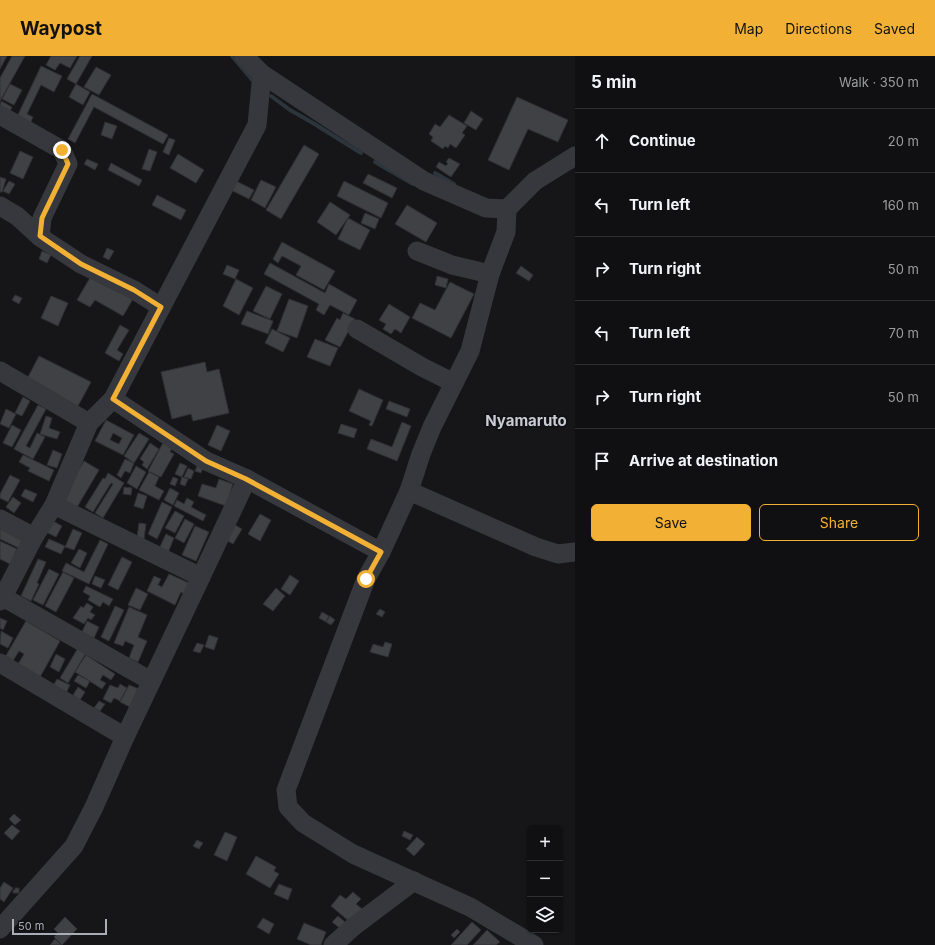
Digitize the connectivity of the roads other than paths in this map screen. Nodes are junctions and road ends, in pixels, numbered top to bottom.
1 (244, 56) edge
2 (262, 74) junction
3 (0, 115) edge
4 (575, 156) edge
5 (0, 206) edge
6 (507, 209) junction
7 (40, 236) junction
8 (417, 251) dead end
9 (490, 274) junction
10 (161, 307) junction
11 (357, 329) dead end
12 (0, 371) edge
13 (454, 383) junction
14 (113, 399) junction
15 (90, 423) junction
16 (246, 479) junction
17 (409, 491) junction
18 (54, 505) junction
19 (0, 519) edge
20 (34, 537) junction
21 (381, 552) junction
22 (575, 552) edge
23 (201, 577) junction
24 (1, 599) edge
25 (0, 663) edge
26 (151, 681) junction
27 (125, 737) junction
28 (414, 881) junction
29 (2, 923) edge
30 (333, 945) edge
31 (534, 945) edge

1 - 2 street
2 - 6 street
2 - 10 street
3 - 7 street
4 - 6 street
5 - 7 street
6 - 9 street
7 - 10 street
8 - 9 street
9 - 13 street
10 - 14 street
11 - 13 street
12 - 15 street
13 - 17 street
14 - 15 street
14 - 16 street
15 - 18 street
16 - 21 street
16 - 23 street
17 - 21 street
17 - 22 street
18 - 20 street
18 - 23 street
19 - 20 street
20 - 24 street
21 - 28 street
23 - 26 street
24 - 26 street
25 - 27 street
26 - 27 street
27 - 29 street
28 - 30 street
28 - 31 street

